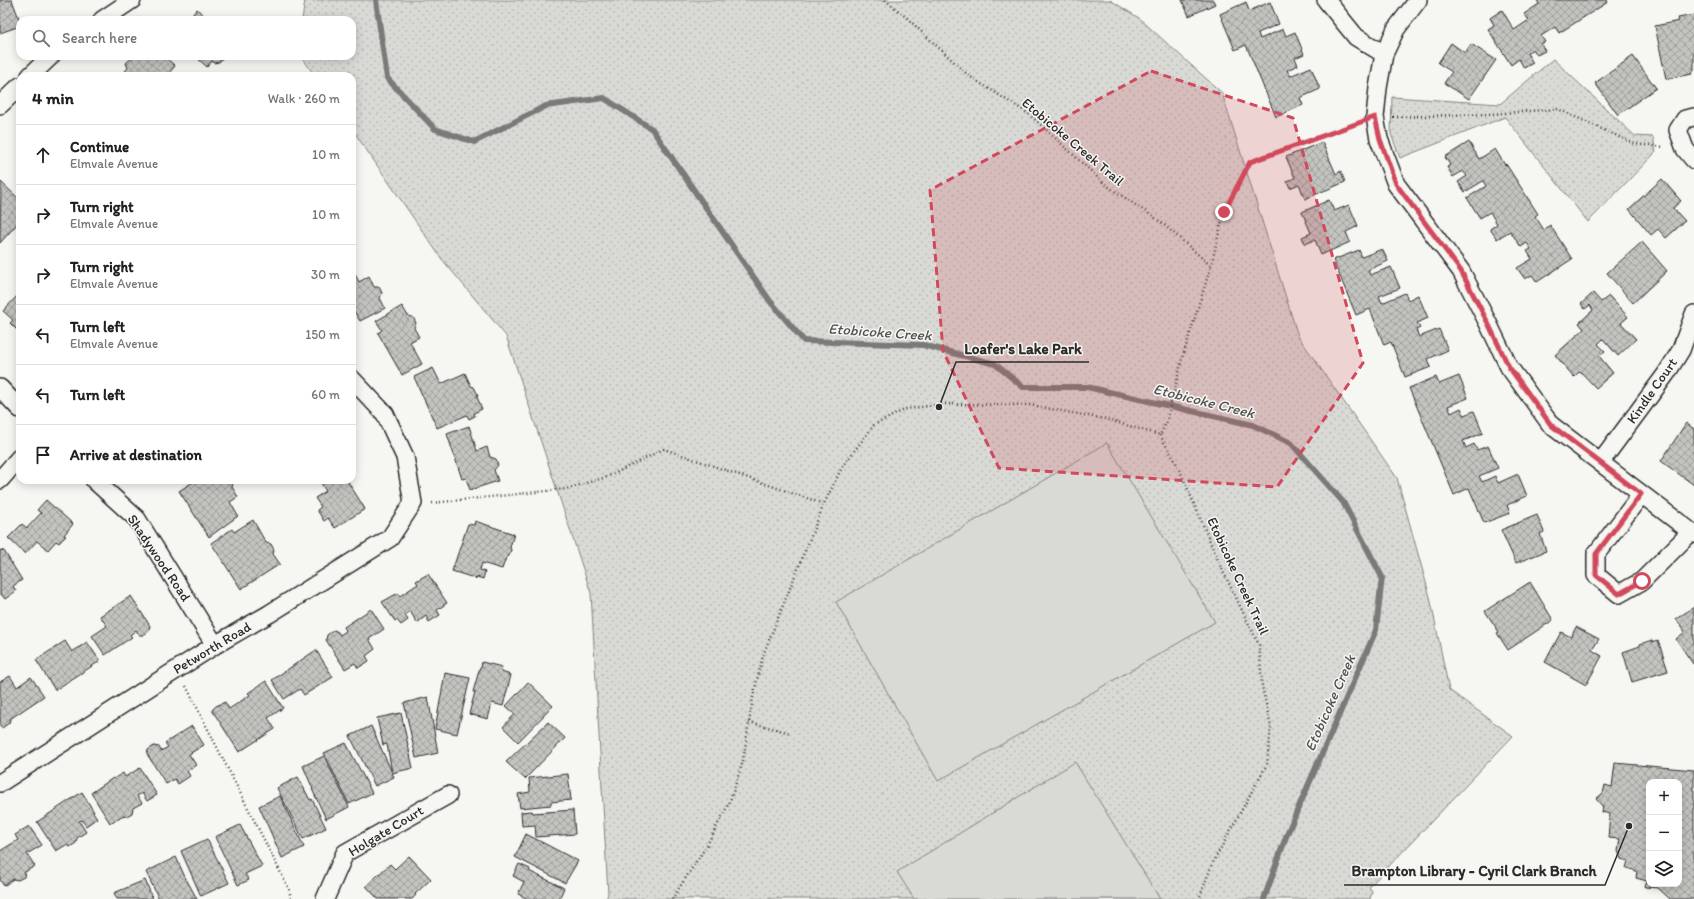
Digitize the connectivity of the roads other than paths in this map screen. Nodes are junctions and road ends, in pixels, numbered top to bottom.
1 (132, 0) edge
2 (1326, 0) edge
3 (1418, 0) edge
4 (108, 16) edge
5 (1384, 54) junction
6 (47, 60) edge
7 (34, 72) edge
8 (16, 90) edge
9 (0, 105) edge
10 (1694, 117) edge
11 (1690, 154) edge
12 (1694, 314) edge
13 (356, 383) edge
14 (0, 388) edge
15 (16, 405) edge
16 (16, 462) edge
17 (1600, 463) junction
18 (0, 480) edge
19 (98, 484) edge
20 (1641, 494) junction
21 (1692, 533) edge
22 (215, 645) junction
23 (0, 784) edge
24 (448, 795) dead end
25 (325, 899) edge

1 - 4 street
2 - 5 street
3 - 5 street
5 - 17 street
6 - 7 street
8 - 9 street
10 - 11 street
12 - 17 street, Kindle Court
13 - 22 street, Petworth Road
14 - 15 street
16 - 18 street
17 - 20 street
19 - 22 street, Shadywood Road
20 - 21 street
20 - 21 street
22 - 23 street, Petworth Road
24 - 25 street, Holgate Court

